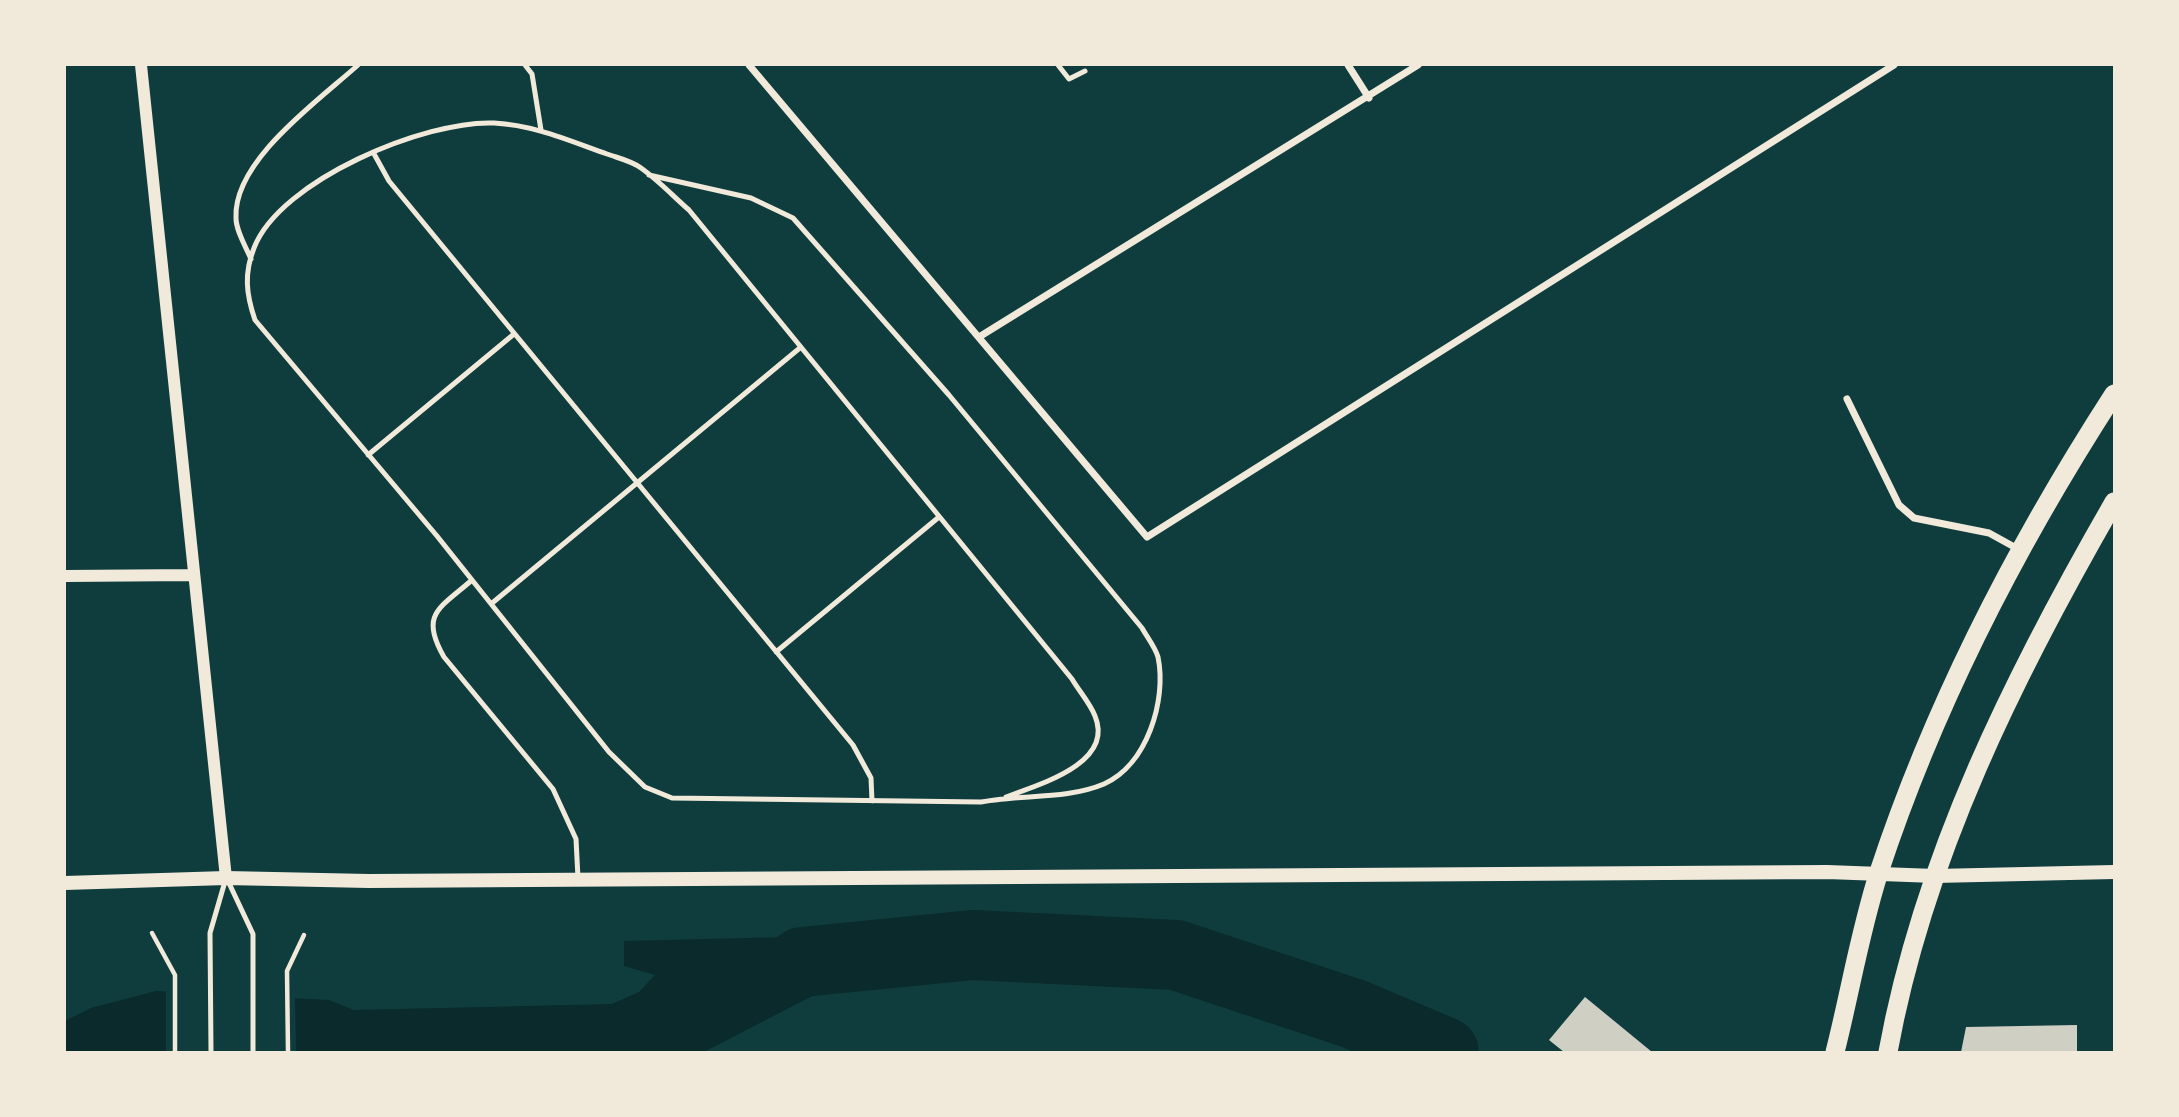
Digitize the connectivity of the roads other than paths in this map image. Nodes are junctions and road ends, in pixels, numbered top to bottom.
1 (141, 65) edge
2 (358, 65) edge
3 (525, 65) edge
4 (749, 65) edge
5 (1058, 65) edge
6 (1348, 65) edge
7 (1418, 65) edge
8 (1894, 65) edge
9 (1086, 71) dead end
10 (1369, 98) junction
11 (541, 130) junction
12 (373, 152) junction
13 (649, 175) junction
14 (251, 259) junction
15 (514, 334) junction
16 (979, 337) junction
17 (801, 347) junction
18 (2114, 394) edge
19 (1847, 399) dead end
20 (368, 455) junction
21 (636, 483) junction
22 (2114, 502) edge
23 (939, 517) junction
24 (2019, 549) junction
25 (194, 575) junction
26 (65, 576) edge
27 (472, 580) junction
28 (491, 604) junction
29 (776, 652) junction
30 (1006, 797) junction
31 (872, 801) junction
32 (2114, 872) edge
33 (1878, 874) junction
34 (1935, 876) junction
35 (226, 878) junction
36 (578, 878) junction
37 (65, 883) edge
38 (211, 1052) edge
39 (253, 1052) edge
40 (1835, 1052) edge
41 (1888, 1052) edge

1 - 25 street
2 - 14 lane
3 - 11 lane
4 - 16 street
5 - 9 lane
6 - 10 street
7 - 10 street
8 - 16 street
10 - 16 street
11 - 12 lane
11 - 13 lane
12 - 14 lane
12 - 15 lane
13 - 17 lane
13 - 30 lane
14 - 20 lane
15 - 20 lane
15 - 21 lane
17 - 21 lane
17 - 23 lane
18 - 24 highway
19 - 24 street
20 - 27 lane
21 - 28 lane
21 - 29 lane
22 - 34 highway
23 - 29 lane
23 - 30 lane
24 - 33 highway
25 - 26 street
25 - 35 street
27 - 28 lane
27 - 36 lane
28 - 31 lane
29 - 31 lane
30 - 31 lane
32 - 34 main road
33 - 34 main road
33 - 36 main road
33 - 40 highway
34 - 41 highway
35 - 36 main road
35 - 37 main road
35 - 38 lane
35 - 39 lane

